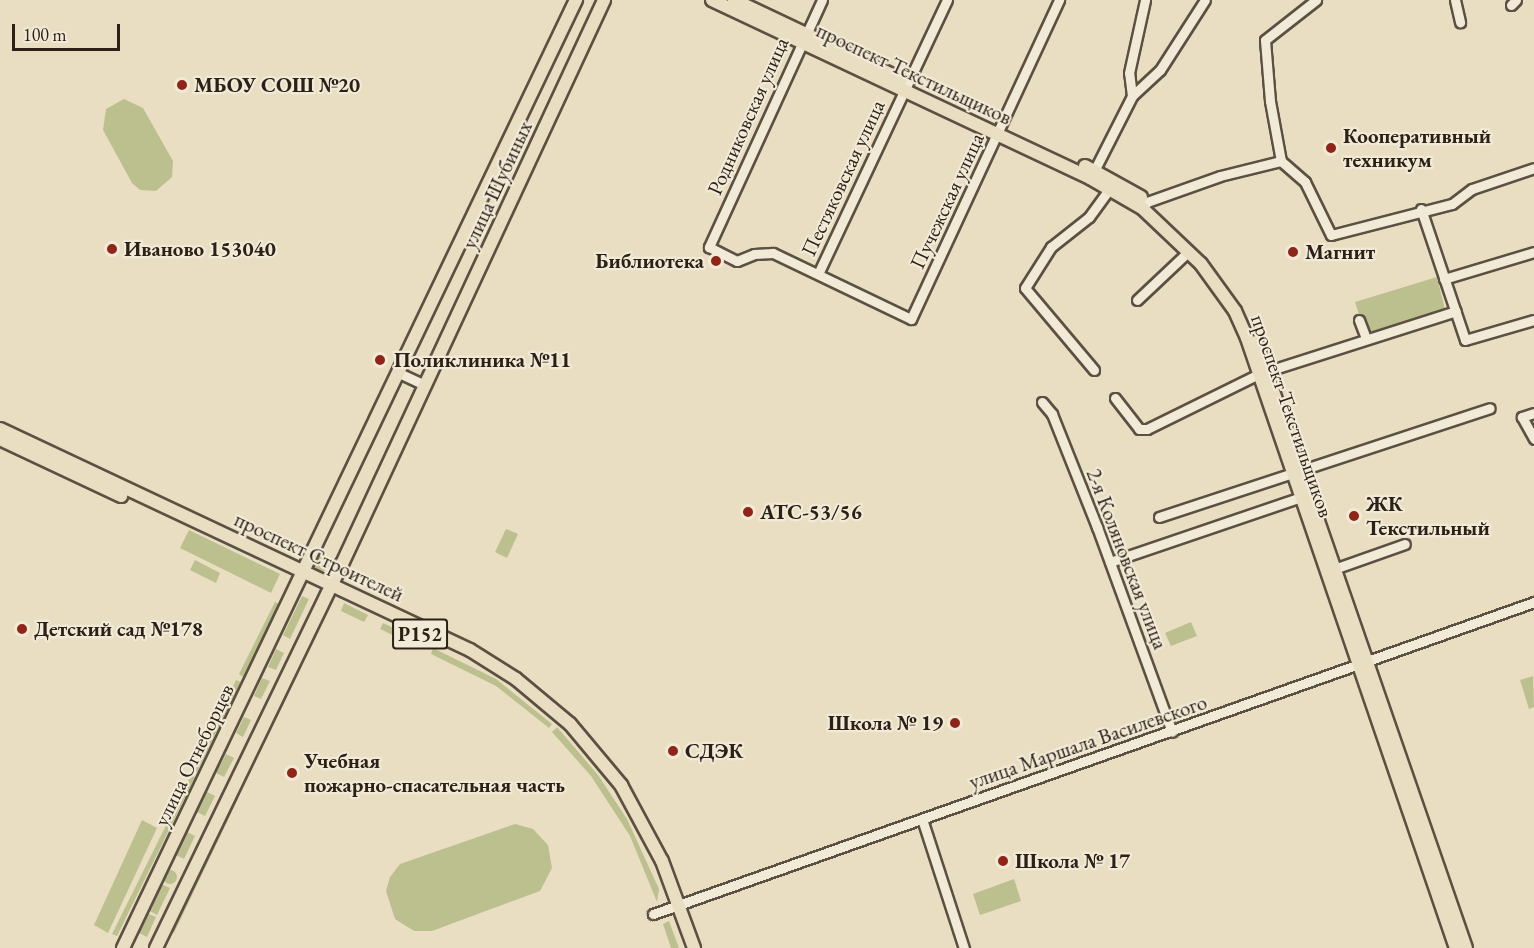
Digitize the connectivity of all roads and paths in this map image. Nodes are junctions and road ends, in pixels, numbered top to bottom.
1 (576, 0) edge
2 (604, 0) edge
3 (712, 0) edge
4 (735, 0) edge
5 (822, 0) edge
6 (947, 0) edge
7 (1059, 0) edge
8 (1145, 0) edge
9 (1205, 0) edge
10 (1316, 0) edge
11 (1455, 0) edge
12 (1460, 22) dead end
13 (803, 38) junction
14 (905, 86) junction
15 (1132, 96) junction
16 (999, 131) junction
17 (1281, 161) junction
18 (1534, 168) edge
19 (1092, 174) junction
20 (1109, 189) junction
21 (1145, 205) junction
22 (1421, 209) junction
23 (1189, 251) junction
24 (1534, 252) edge
25 (818, 274) junction
26 (1444, 279) junction
27 (1137, 300) dead end
28 (1456, 311) junction
29 (1359, 320) dead end
30 (1534, 320) edge
31 (1366, 338) junction
32 (1094, 369) dead end
33 (399, 373) junction
34 (1263, 373) junction
35 (425, 386) junction
36 (1115, 398) dead end
37 (1042, 402) dead end
38 (1490, 408) dead end
39 (1534, 413) edge
40 (0, 429) edge
41 (0, 439) edge
42 (1534, 439) edge
43 (1297, 473) junction
44 (92, 478) junction
45 (1301, 497) junction
46 (1159, 517) dead end
47 (1405, 544) dead end
48 (1110, 562) junction
49 (1334, 569) junction
50 (303, 575) junction
51 (330, 588) junction
52 (1534, 602) edge
53 (1363, 665) junction
54 (1172, 732) junction
55 (922, 819) junction
56 (675, 905) junction
57 (653, 914) dead end
58 (123, 948) edge
59 (156, 948) edge
60 (686, 948) edge
61 (694, 948) edge
62 (964, 948) edge
63 (1456, 948) edge
64 (1466, 948) edge

1 - 33 main road, улица Шубиных
2 - 35 main road, улица Шубиных
3 - 13 main road, проспект Текстильщиков
4 - 13 main road, проспект Текстильщиков
5 - 13 street, Родниковская улица
6 - 14 street, Пестяковская улица
7 - 16 street, Пучежская улица
8 - 15 street
9 - 15 street
10 - 17 street
11 - 12 street
13 - 14 main road, проспект Текстильщиков
13 - 25 street, Родниковская улица
14 - 16 main road, проспект Текстильщиков
14 - 25 street, Пестяковская улица
15 - 19 street
16 - 19 main road, проспект Текстильщиков
16 - 25 street, Пучежская улица
17 - 21 street
17 - 22 street
18 - 22 street
19 - 20 main road, проспект Текстильщиков
19 - 21 main road, проспект Текстильщиков
20 - 21 main road, проспект Текстильщиков
20 - 32 street
21 - 23 main road, проспект Текстильщиков
21 - 34 main road, проспект Текстильщиков
22 - 26 street
23 - 27 street
23 - 34 main road, проспект Текстильщиков
24 - 26 street
26 - 28 street
28 - 30 street
28 - 31 street
29 - 31 street
31 - 34 street
33 - 35 street
33 - 50 main road, улица Шубиных
34 - 36 street
34 - 43 main road, проспект Текстильщиков
35 - 51 main road, улица Шубиных
37 - 48 street, 2-я Коляновская улица
38 - 43 street
39 - 42 street
40 - 44 main road, проспект Строителей / Р152
41 - 44 main road, проспект Строителей / Р152
43 - 45 main road, проспект Текстильщиков
43 - 46 street
43 - 49 main road, проспект Текстильщиков
44 - 50 main road, проспект Строителей / Р152
45 - 48 street
45 - 53 main road, проспект Текстильщиков
47 - 49 street
48 - 54 street, 2-я Коляновская улица
49 - 53 main road, проспект Текстильщиков
50 - 51 main road, проспект Строителей / Р152
50 - 58 main road, улица Огнеборцев
51 - 56 main road, проспект Строителей / Р152
51 - 59 main road
52 - 53 street, улица Маршала Василевского
53 - 54 street, улица Маршала Василевского
53 - 63 main road, проспект Текстильщиков
53 - 64 main road, проспект Текстильщиков
54 - 55 street, улица Маршала Василевского
55 - 56 street, улица Маршала Василевского
55 - 62 street
56 - 57 street, улица Маршала Василевского
56 - 60 main road, проспект Строителей / Р152
56 - 61 main road, проспект Строителей / Р152

